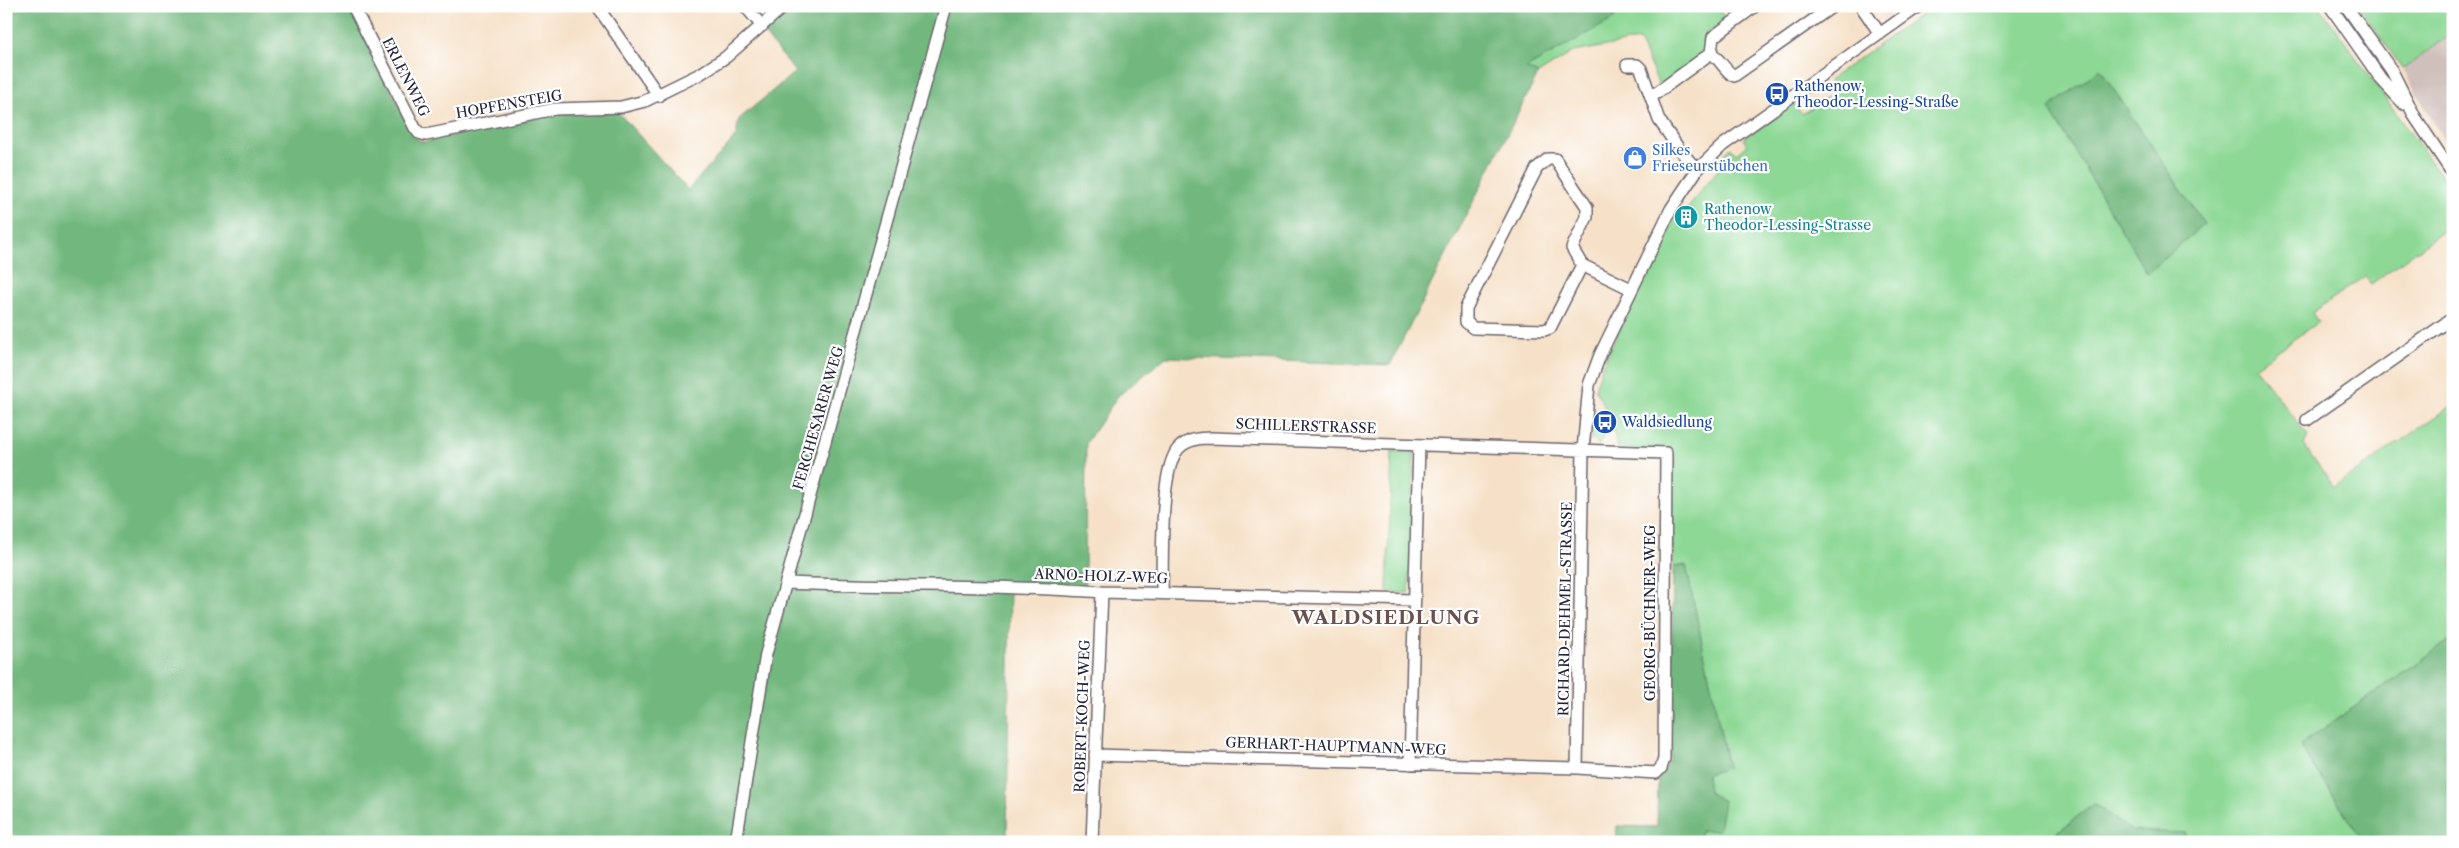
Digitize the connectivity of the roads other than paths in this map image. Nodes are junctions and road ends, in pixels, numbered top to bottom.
1 (353, 6) edge
2 (596, 6) edge
3 (745, 6) edge
4 (784, 6) edge
5 (946, 6) edge
6 (1756, 6) edge
7 (1833, 6) edge
8 (1861, 6) edge
9 (1919, 6) edge
10 (2330, 6) edge
11 (2346, 6) edge
12 (762, 26) junction
13 (1880, 34) junction
14 (1711, 53) junction
15 (1627, 65) dead end
16 (659, 96) junction
17 (1651, 97) junction
18 (2415, 117) junction
19 (419, 133) joint
20 (1697, 170) junction
21 (2453, 174) edge
22 (1582, 265) junction
23 (1632, 288) junction
24 (2453, 318) edge
25 (2307, 420) dead end
26 (1419, 445) junction
27 (1583, 450) junction
28 (787, 583) junction
29 (1102, 592) junction
30 (1162, 593) junction
31 (1414, 600) junction
32 (1095, 755) junction
33 (1410, 764) junction
34 (1576, 768) junction
35 (736, 842) edge
36 (1092, 842) edge

1 - 19 street, ERLENWEG
2 - 16 street
3 - 12 street
4 - 12 street, HOPFENSTEIG
5 - 28 street, FERCHESARER WEG
6 - 14 street
7 - 14 street
8 - 13 street
9 - 13 street, RICHARD-DEHMEL-STRASSE
10 - 18 street
11 - 18 street
12 - 16 street, HOPFENSTEIG
13 - 20 street, RICHARD-DEHMEL-STRASSE
14 - 17 street
15 - 17 street
16 - 19 street, HOPFENSTEIG
17 - 20 street
18 - 21 street
20 - 23 street, RICHARD-DEHMEL-STRASSE
22 - 22 street
22 - 23 street
23 - 27 street, RICHARD-DEHMEL-STRASSE
24 - 25 street
26 - 27 street, SCHILLERSTRASSE
26 - 30 street, SCHILLERSTRASSE
26 - 31 street
27 - 34 street, RICHARD-DEHMEL-STRASSE
27 - 34 street, GEORG-BÜCHNER-WEG
28 - 29 street, ARNO-HOLZ-WEG
28 - 35 street, FERCHESARER WEG
29 - 30 street, ARNO-HOLZ-WEG
29 - 32 street, ROBERT-KOCH-WEG
30 - 31 street, ARNO-HOLZ-WEG
31 - 33 street
32 - 33 street, GERHART-HAUPTMANN-WEG
32 - 36 street, ROBERT-KOCH-WEG
33 - 34 street, GERHART-HAUPTMANN-WEG

